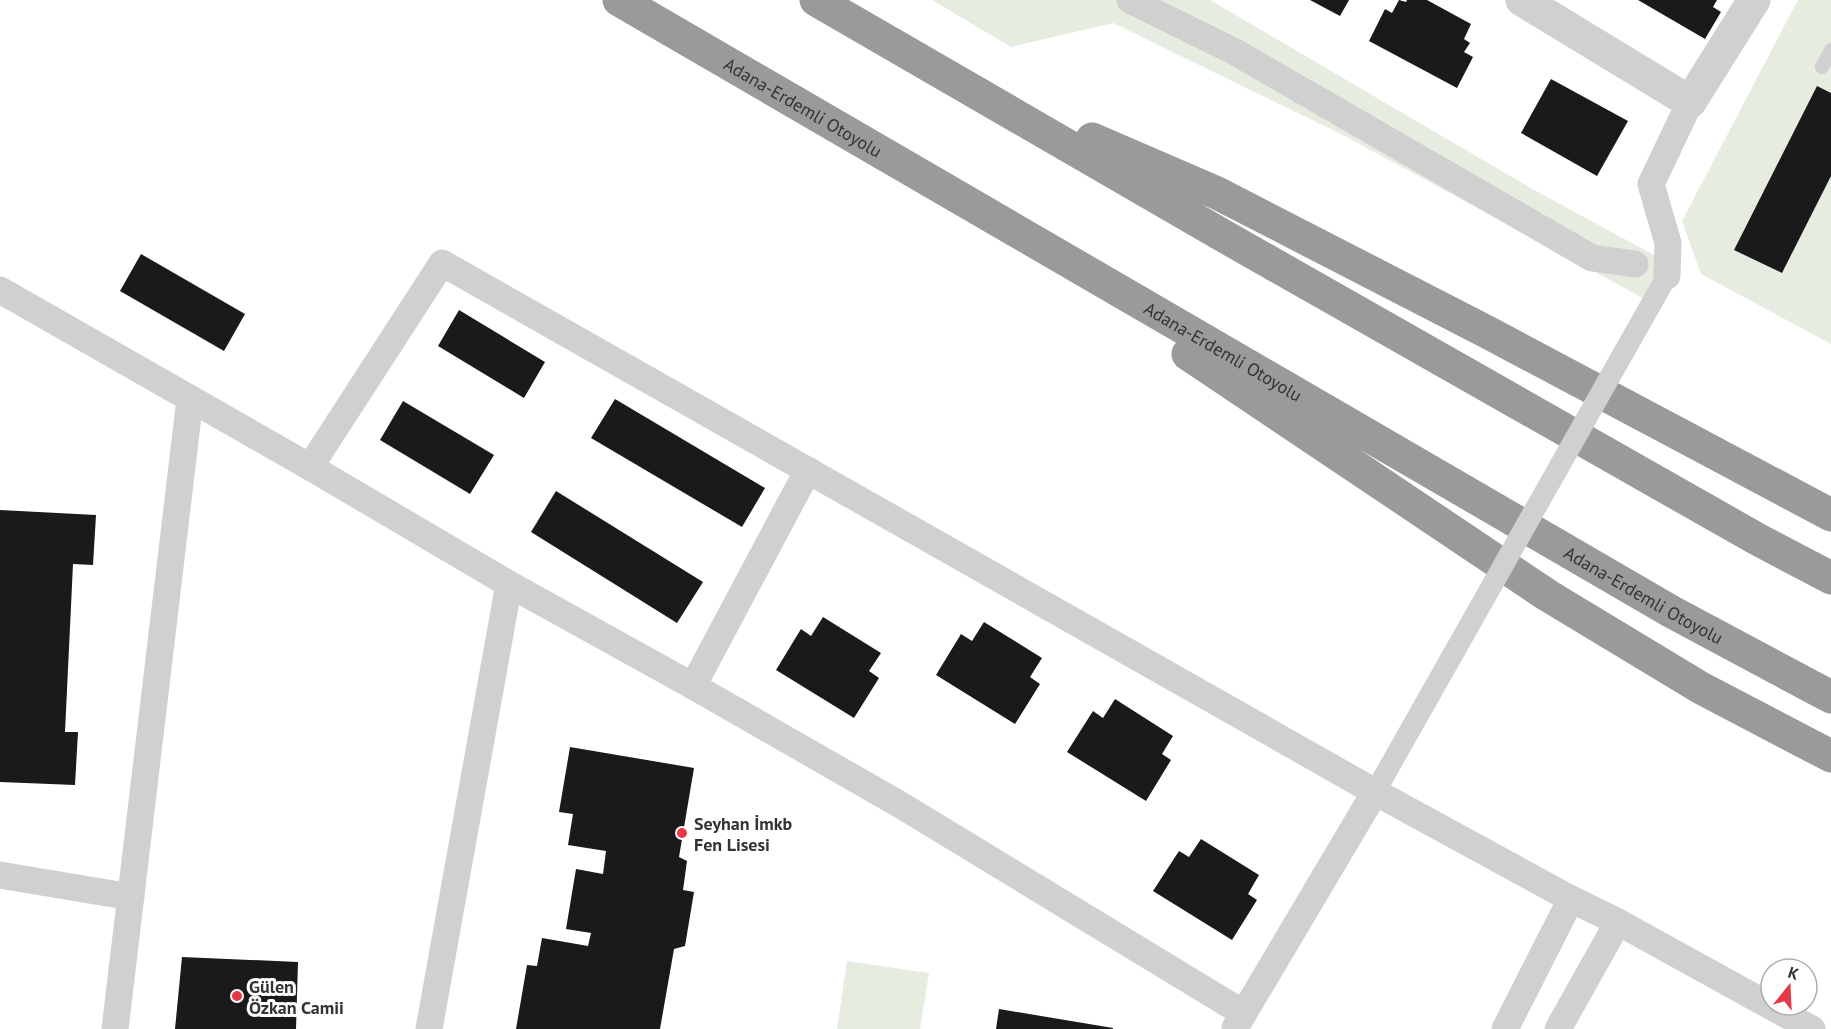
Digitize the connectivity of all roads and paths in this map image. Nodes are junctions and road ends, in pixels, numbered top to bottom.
1 (619, 0) edge
2 (816, 0) edge
3 (1130, 0) edge
4 (1522, 0) edge
5 (1754, 0) edge
6 (1831, 50) edge
7 (1822, 67) dead end
8 (956, 80) junction
9 (1690, 102) junction
10 (943, 189) junction
11 (1635, 264) dead end
12 (1667, 276) joint
13 (0, 290) edge
14 (190, 399) junction
15 (310, 467) junction
16 (808, 470) junction
17 (1831, 515) edge
18 (1831, 578) edge
19 (509, 584) junction
20 (693, 686) junction
21 (1831, 697) edge
22 (1831, 756) edge
23 (1375, 792) junction
24 (0, 875) edge
25 (131, 897) junction
26 (1570, 899) junction
27 (1618, 922) junction
28 (1243, 1023) edge
29 (115, 1029) edge
30 (429, 1029) edge
31 (1505, 1029) edge
32 (1558, 1029) edge
33 (1812, 1029) edge

1 - 10 highway, Adana-Erdemli Otoyolu
2 - 8 highway
3 - 11 street
4 - 9 street
5 - 9 street
6 - 7 lane
8 - 17 highway
8 - 18 highway
9 - 12 street
10 - 21 highway, Adana-Erdemli Otoyolu
10 - 22 highway
12 - 23 street, bridge
13 - 14 street
14 - 15 street
14 - 25 street
15 - 16 street
15 - 19 street
16 - 20 street
16 - 23 street
19 - 20 street
19 - 30 street
20 - 28 street
23 - 26 street
23 - 28 street
24 - 25 street
25 - 29 street
26 - 27 street
26 - 31 street
27 - 32 street
27 - 33 street

